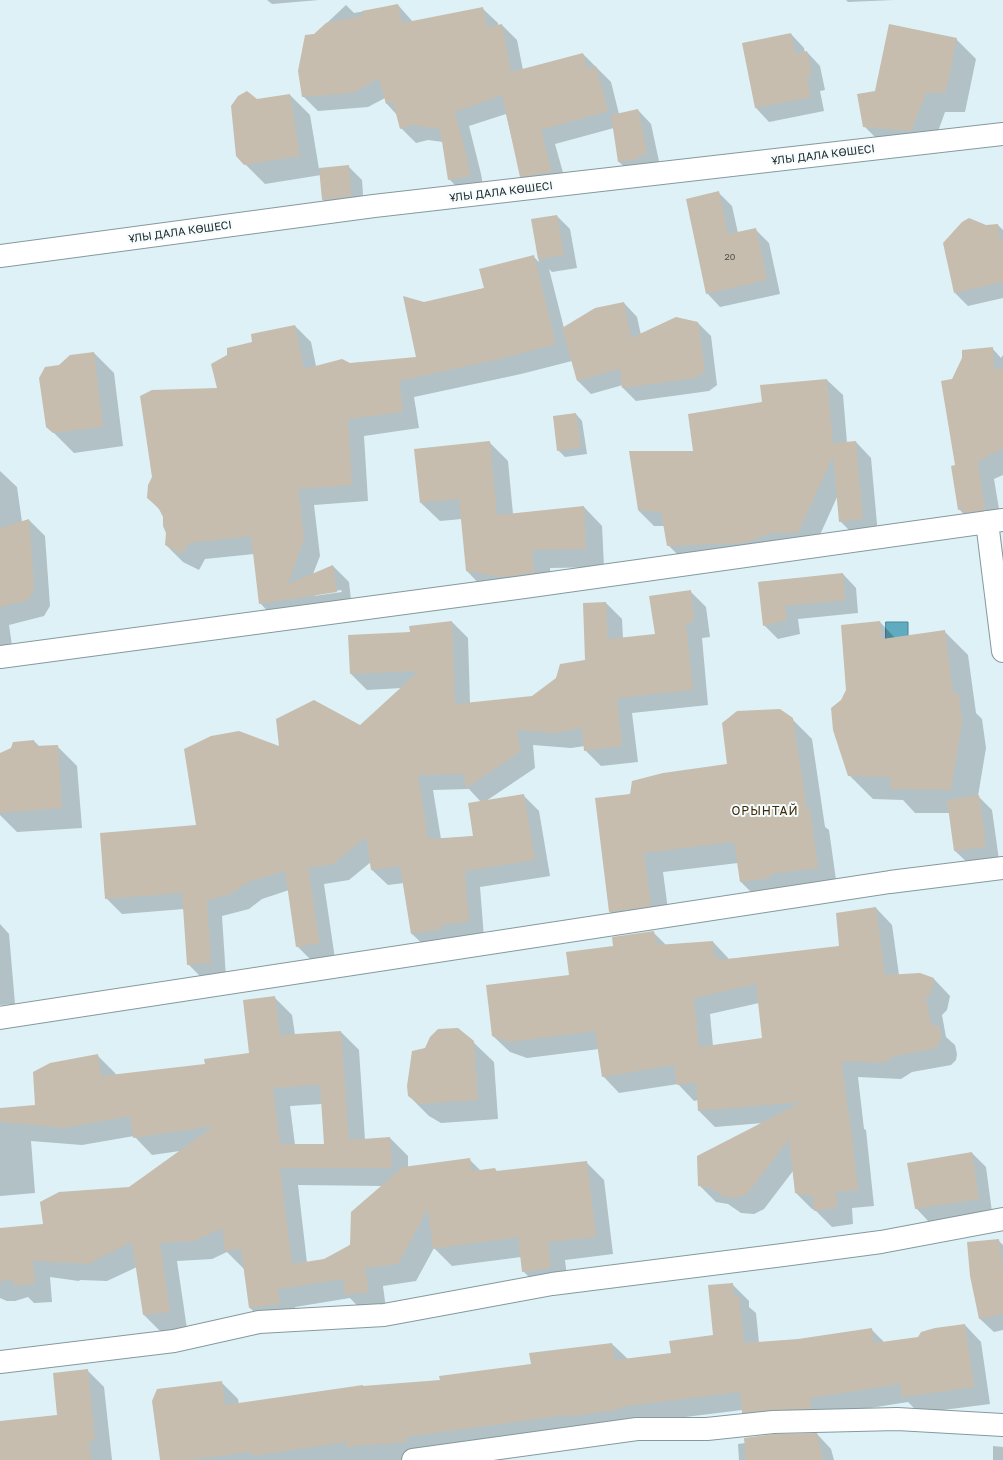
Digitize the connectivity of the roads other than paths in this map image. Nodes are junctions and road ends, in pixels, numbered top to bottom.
1 (1003, 134) edge
2 (0, 256) edge
3 (995, 521) edge
4 (1003, 651) edge
5 (0, 657) edge
6 (1003, 868) edge
7 (0, 1018) edge
8 (1003, 1219) edge
9 (0, 1362) edge
10 (1003, 1425) edge
11 (413, 1460) edge

1 - 2 street, ҰЛЫ ДАЛА КӨШЕСІ
3 - 4 street
3 - 5 street
6 - 7 street
8 - 9 street
10 - 11 street

